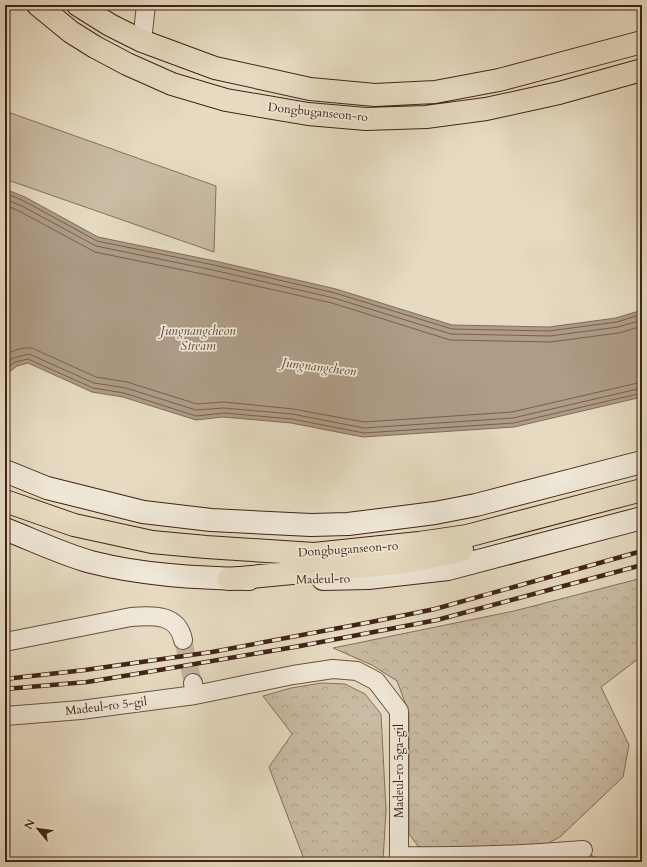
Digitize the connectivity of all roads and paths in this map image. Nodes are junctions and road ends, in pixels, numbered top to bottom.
1 (38, 5) edge
2 (78, 5) edge
3 (146, 5) edge
4 (142, 41) junction
5 (642, 42) edge
6 (642, 70) edge
7 (642, 462) edge
8 (5, 471) edge
9 (642, 490) edge
10 (5, 500) edge
11 (562, 512) junction
12 (642, 518) edge
13 (5, 529) edge
14 (229, 579) junction
15 (183, 640) tunnel mouth
16 (5, 642) edge
17 (194, 689) joint
18 (5, 716) edge
19 (583, 850) dead end
20 (400, 859) edge

1 - 6 highway, Dongbuganseon-ro
2 - 4 highway
3 - 4 street
4 - 5 highway
7 - 8 main road
9 - 11 highway, Dongbuganseon-ro
10 - 11 highway, Dongbuganseon-ro
11 - 14 highway
12 - 14 main road, Madeul-ro
13 - 14 main road, Madeul-ro
15 - 16 street
17 - 18 street, Madeul-ro 5-gil
17 - 20 street, Madeul-ro 5ga-gil
19 - 20 street

